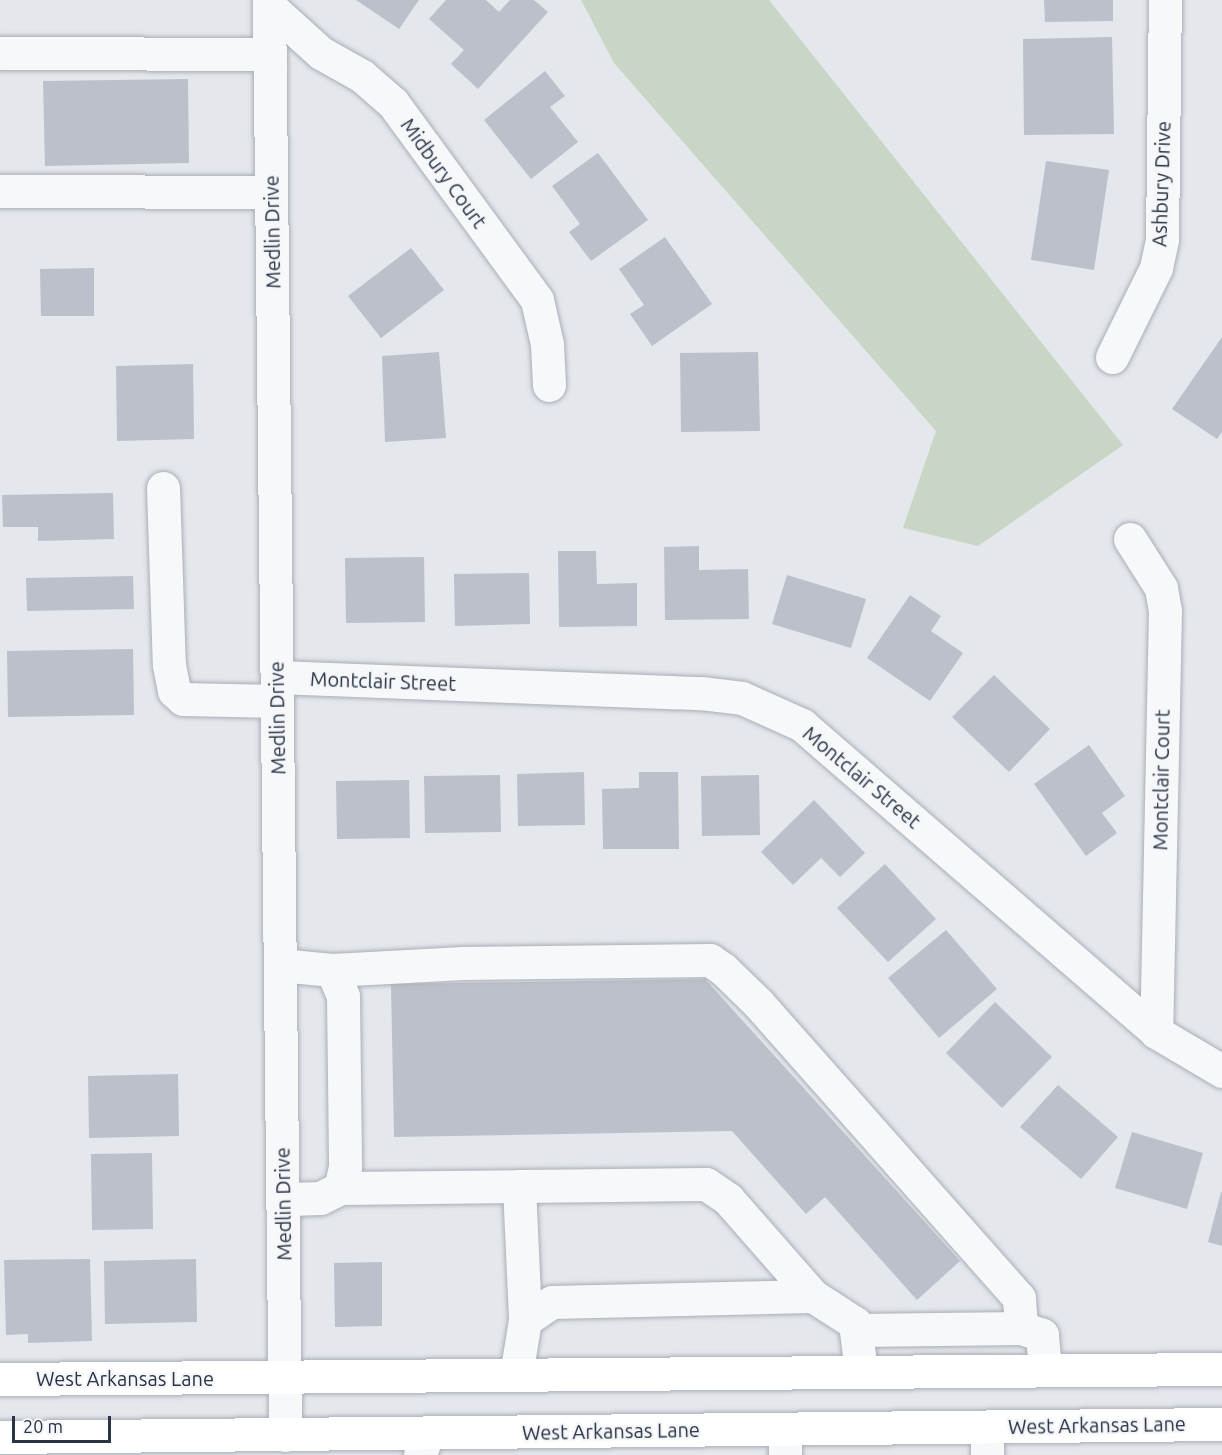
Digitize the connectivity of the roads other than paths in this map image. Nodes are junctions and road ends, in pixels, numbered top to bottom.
1 (1165, 0) edge
2 (269, 3) edge
3 (0, 53) edge
4 (270, 54) junction
5 (0, 191) edge
6 (271, 192) junction
7 (1112, 357) dead end
8 (549, 386) dead end
9 (163, 488) dead end
10 (1130, 539) dead end
11 (277, 689) junction
12 (280, 965) junction
13 (332, 970) junction
14 (1156, 1032) junction
15 (1222, 1071) edge
16 (519, 1186) junction
17 (340, 1188) junction
18 (283, 1199) junction
19 (813, 1296) junction
20 (525, 1320) junction
21 (1021, 1328) junction
22 (856, 1330) junction
23 (1222, 1369) edge
24 (1045, 1370) junction
25 (861, 1371) junction
26 (516, 1375) junction
27 (285, 1376) junction
28 (0, 1379) edge
29 (1222, 1424) edge
30 (285, 1435) junction
31 (0, 1437) edge
32 (987, 1441) edge
33 (784, 1442) edge
34 (423, 1444) edge
35 (208, 1445) edge

1 - 7 street, Ashbury Drive
2 - 4 street, Medlin Drive
2 - 8 street, Midbury Court
3 - 4 street
4 - 6 street, Medlin Drive
5 - 6 street
6 - 11 street, Medlin Drive
9 - 11 street, Montclair Street
10 - 14 street, Montclair Court
11 - 12 street, Medlin Drive
11 - 14 street, Montclair Street
12 - 13 street
12 - 18 street, Medlin Drive
13 - 17 street
13 - 21 street
14 - 15 street, Montclair Street
16 - 17 street
16 - 19 street
16 - 20 street
17 - 18 street
18 - 27 street, Medlin Drive
19 - 20 street
19 - 22 street
20 - 26 street
21 - 22 street
21 - 24 street
22 - 25 street
23 - 24 main road, West Arkansas Lane
24 - 25 main road, West Arkansas Lane
25 - 26 main road, West Arkansas Lane
26 - 27 main road, West Arkansas Lane
27 - 28 main road, West Arkansas Lane
27 - 30 street, Medlin Drive
29 - 32 main road, West Arkansas Lane
30 - 34 main road, West Arkansas Lane
30 - 35 main road, West Arkansas Lane
31 - 35 main road, West Arkansas Lane
32 - 33 main road, West Arkansas Lane
33 - 34 main road, West Arkansas Lane

